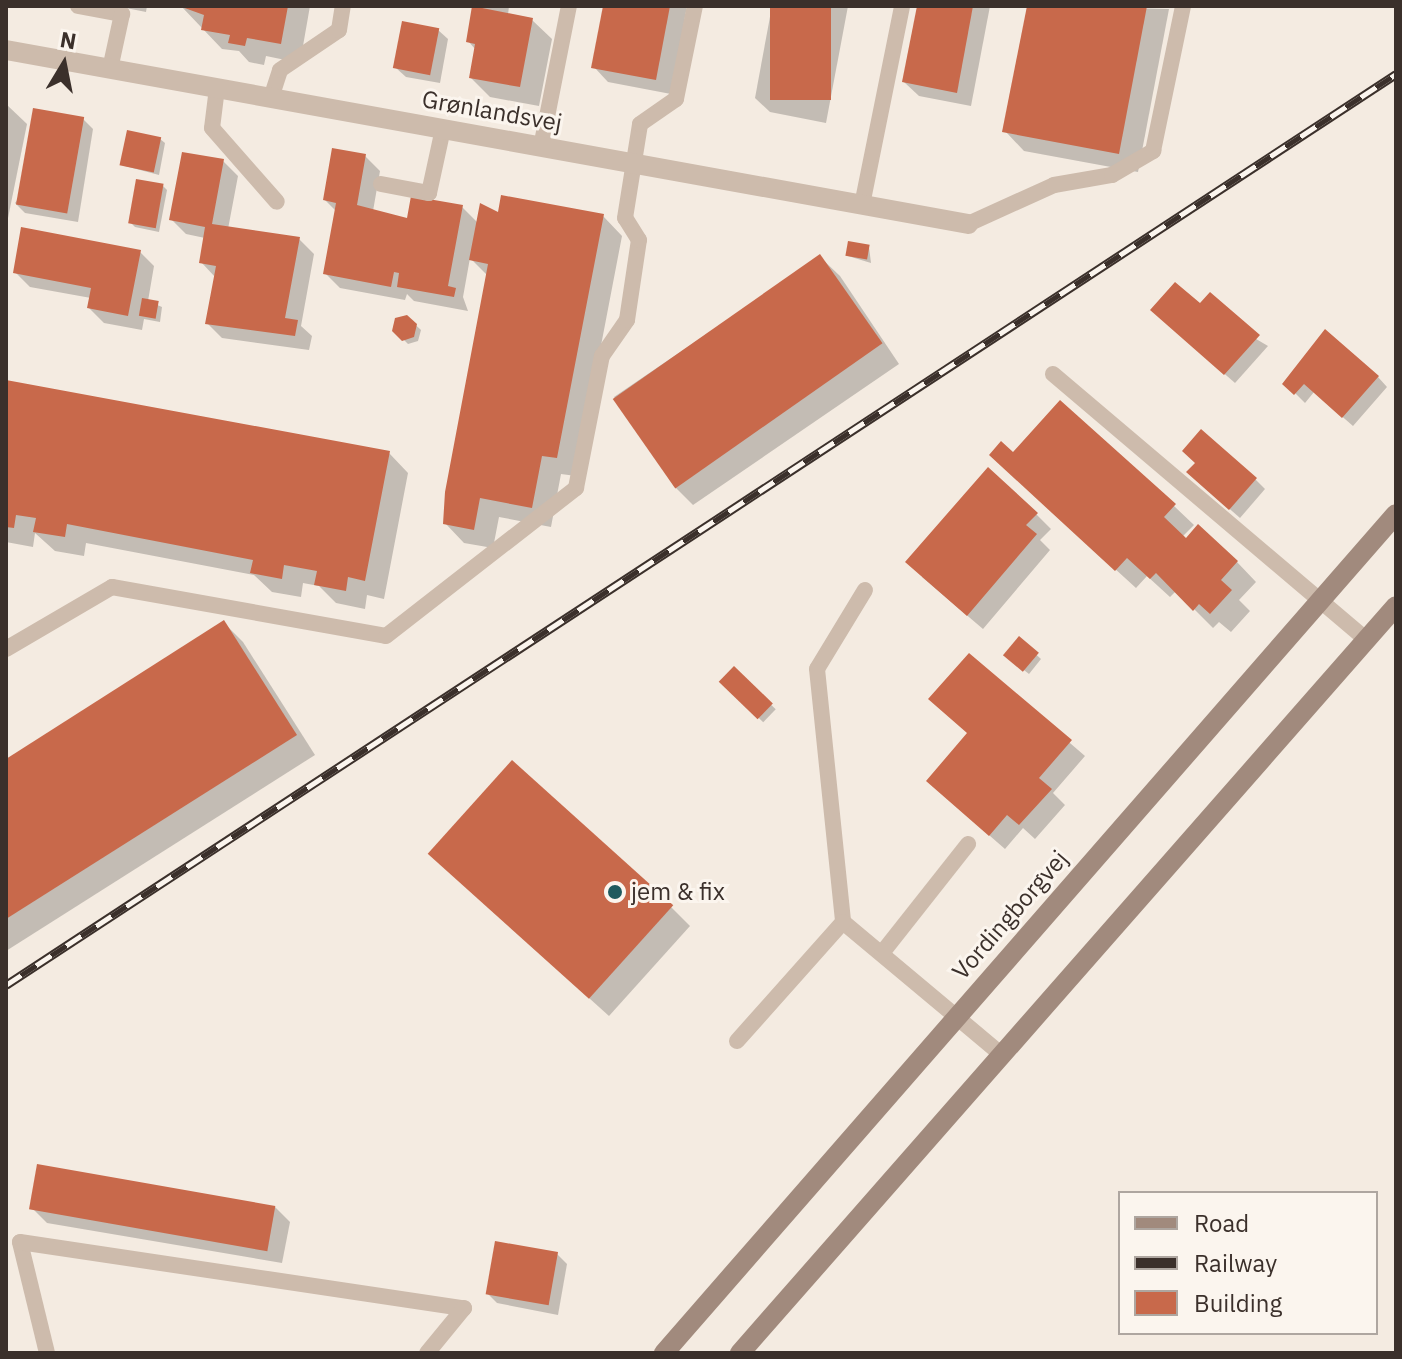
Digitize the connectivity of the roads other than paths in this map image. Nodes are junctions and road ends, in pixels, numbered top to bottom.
1 (78, 6) edge
2 (343, 6) edge
3 (569, 6) edge
4 (695, 6) edge
5 (902, 6) edge
6 (1183, 6) edge
7 (6, 50) edge
8 (110, 69) junction
9 (217, 88) junction
10 (271, 98) junction
11 (443, 129) junction
12 (541, 147) junction
13 (633, 164) junction
14 (381, 184) dead end
15 (277, 202) dead end
16 (862, 205) junction
17 (968, 224) joint
18 (1053, 374) dead end
19 (1396, 514) edge
20 (865, 590) dead end
21 (1320, 601) junction
22 (1396, 606) edge
23 (1366, 639) junction
24 (6, 649) edge
25 (968, 844) dead end
26 (843, 922) junction
27 (882, 953) junction
28 (956, 1016) junction
29 (737, 1041) dead end
30 (1002, 1055) junction
31 (47, 1353) edge
32 (427, 1353) edge
33 (664, 1353) edge
34 (740, 1353) edge

1 - 8 lane
2 - 10 lane
3 - 12 lane
4 - 13 lane
5 - 16 lane
6 - 17 lane
7 - 8 street, Grønlandsvej
8 - 9 street, Grønlandsvej
9 - 10 street, Grønlandsvej
9 - 15 lane
10 - 11 street, Grønlandsvej
11 - 12 street, Grønlandsvej
11 - 14 lane
12 - 13 street, Grønlandsvej
13 - 16 street, Grønlandsvej
13 - 24 lane
16 - 17 street, Grønlandsvej
18 - 21 lane
19 - 21 main road, Vordingborgvej
20 - 26 lane
21 - 23 lane
21 - 28 main road, Vordingborgvej
22 - 23 main road
23 - 30 main road
25 - 27 lane
26 - 27 lane
26 - 29 lane
27 - 28 lane
28 - 30 lane
28 - 33 main road, Vordingborgvej
30 - 34 main road
31 - 32 lane

